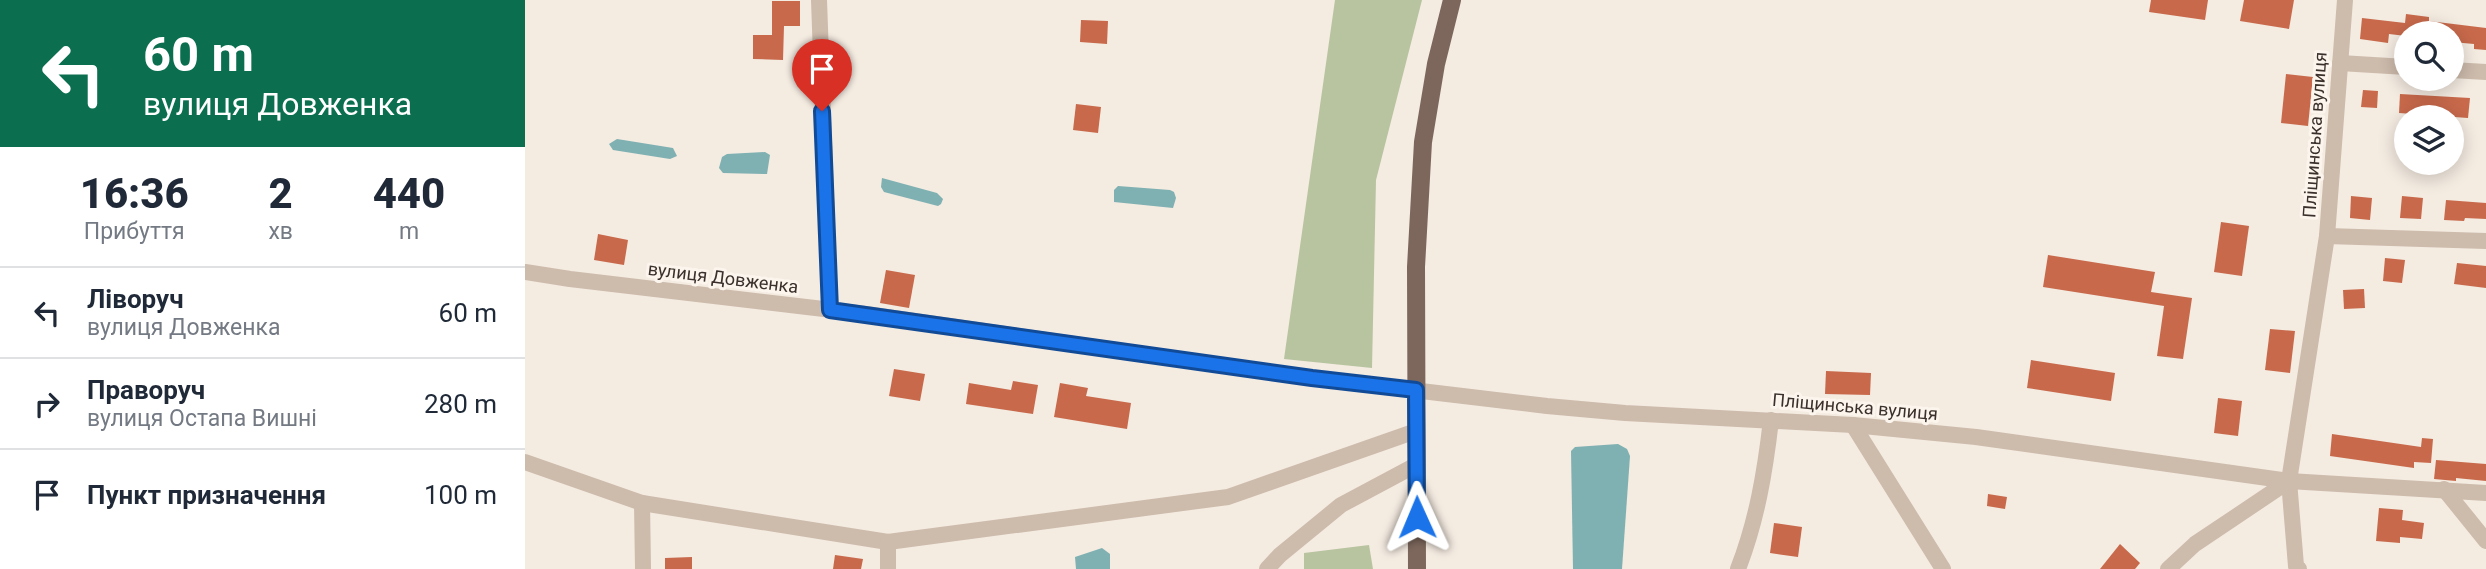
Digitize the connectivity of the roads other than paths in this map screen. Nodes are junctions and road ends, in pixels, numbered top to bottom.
1 (819, 0) edge
2 (1452, 0) edge
3 (2345, 0) edge
4 (2340, 62) junction
5 (2394, 66) edge
6 (2464, 71) edge
7 (2486, 72) edge
8 (2327, 236) junction
9 (2486, 242) edge
10 (525, 272) edge
11 (830, 310) junction
12 (1416, 390) junction
13 (1771, 419) junction
14 (1853, 425) junction
15 (1416, 431) junction
16 (525, 462) edge
17 (1416, 465) junction
18 (2289, 481) junction
19 (2444, 489) junction
20 (2486, 493) edge
21 (642, 503) junction
22 (2486, 541) edge
23 (888, 542) junction
24 (643, 569) edge
25 (888, 569) edge
26 (1267, 569) edge
27 (1417, 569) edge
28 (1738, 569) edge
29 (1943, 569) edge
30 (2168, 569) edge
31 (2299, 569) edge

1 - 11 street
2 - 12 main road
3 - 4 street, Пліщинська вулиця
4 - 5 street
4 - 8 street, Пліщинська вулиця
6 - 7 street
8 - 9 street
8 - 18 street, Пліщинська вулиця
10 - 11 street, вулиця Довженка
11 - 12 street, вулиця Довженка
12 - 13 street, Пліщинська вулиця
12 - 15 main road
13 - 14 street, Пліщинська вулиця
13 - 28 street
14 - 18 street, Пліщинська вулиця
14 - 29 street
15 - 17 main road
15 - 23 street
16 - 21 street
17 - 26 street
17 - 27 main road
18 - 19 street, Пліщинська вулиця
18 - 30 street
18 - 31 street
19 - 20 street, Пліщинська вулиця
19 - 22 street
21 - 23 street
21 - 24 street
23 - 25 street

